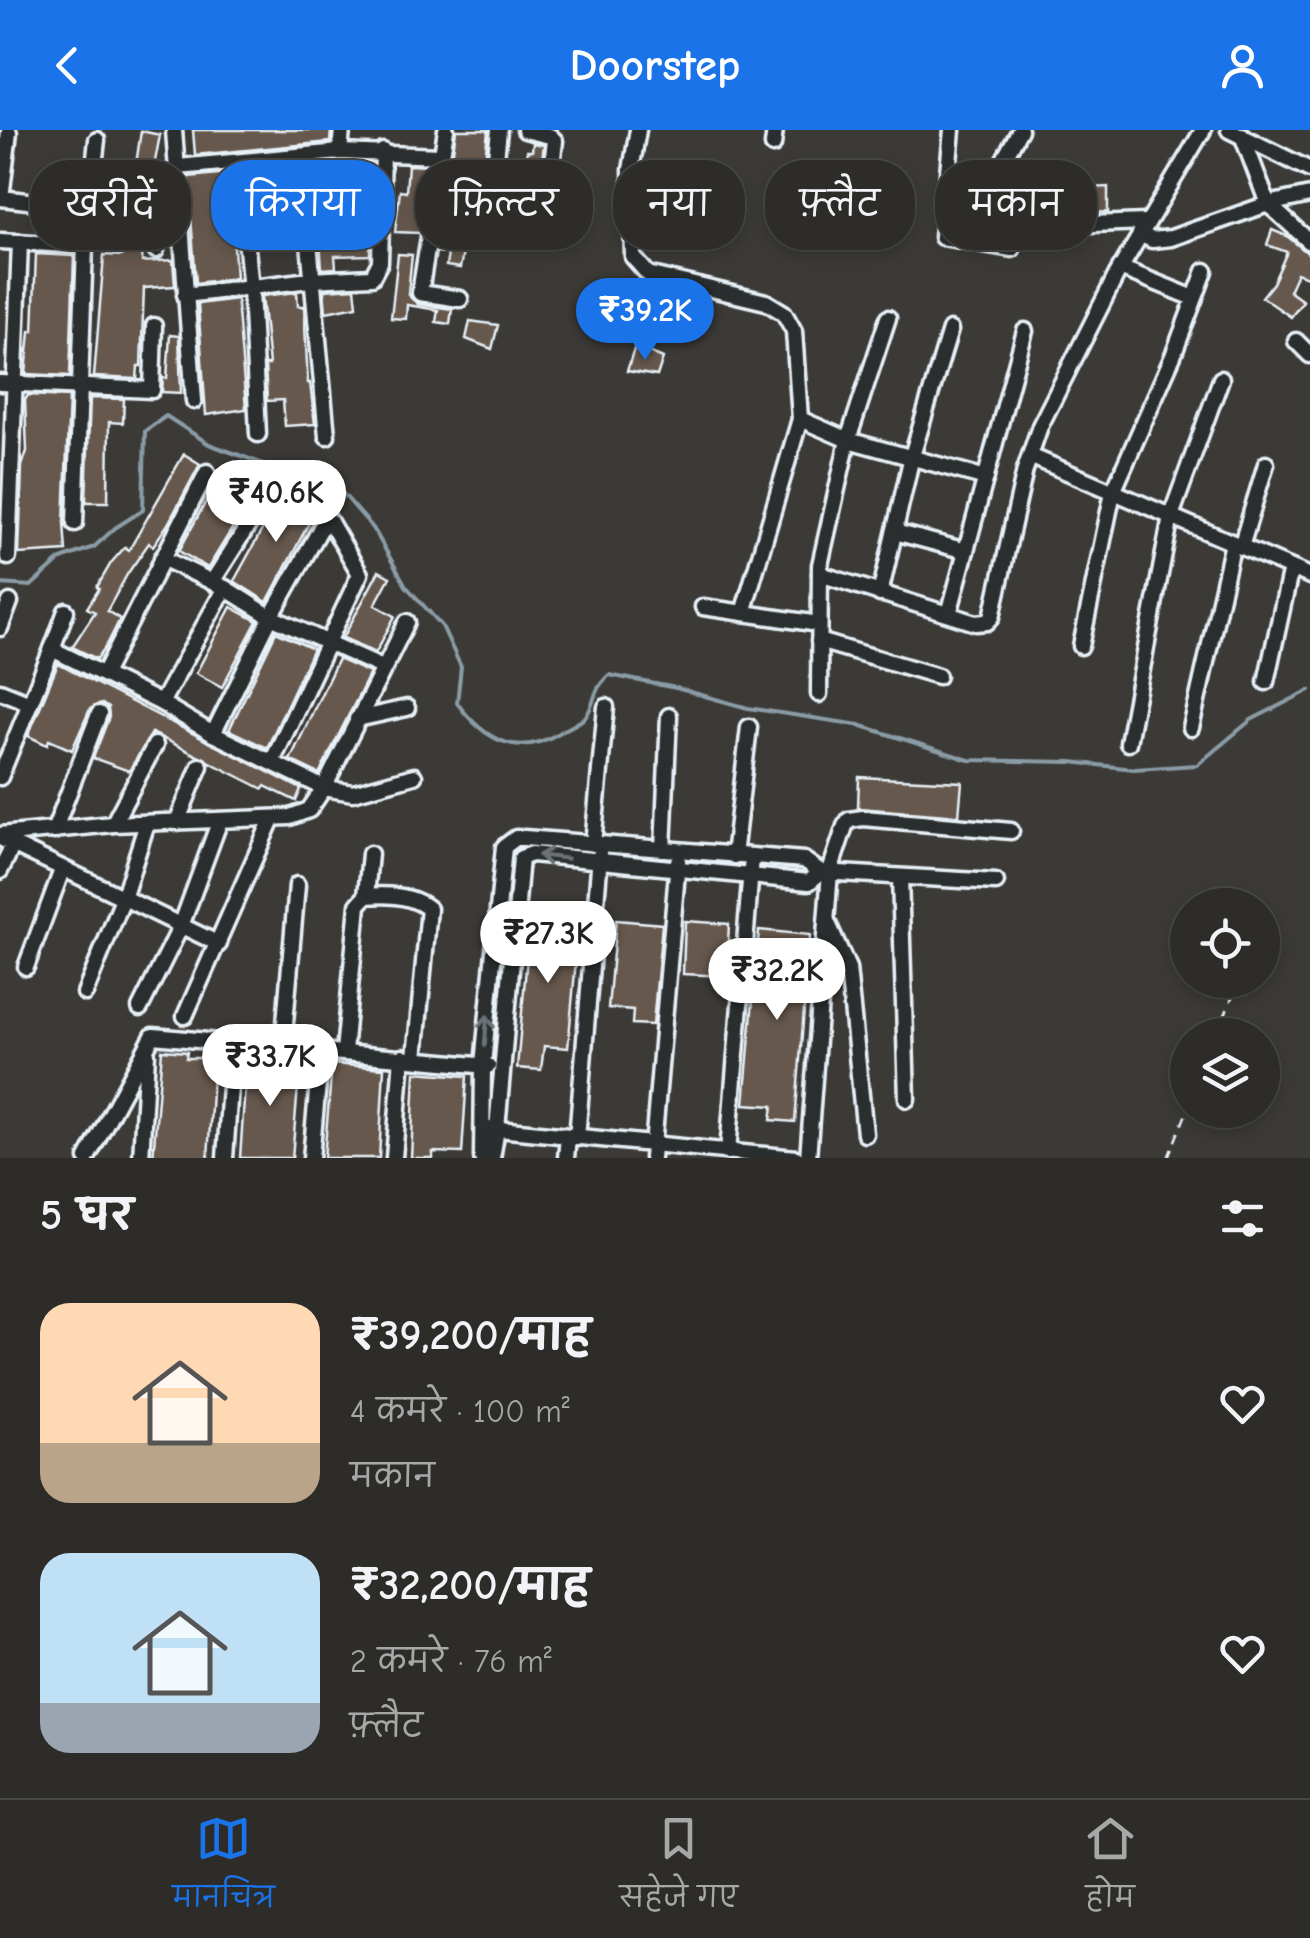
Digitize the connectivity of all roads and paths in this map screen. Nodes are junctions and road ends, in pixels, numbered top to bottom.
1 (174, 130) edge
2 (342, 130) edge
3 (446, 130) edge
4 (499, 130) edge
5 (524, 130) edge
6 (638, 130) edge
7 (952, 130) edge
8 (1020, 130) edge
9 (1202, 130) edge
10 (9, 132) dead end
11 (1236, 132) edge
12 (97, 140) dead end
13 (340, 152) junction
14 (383, 152) junction
15 (440, 156) junction
16 (301, 158) joint
17 (95, 160) edge
18 (177, 160) edge
19 (276, 160) edge
20 (439, 160) edge
21 (496, 160) edge
22 (553, 160) edge
23 (950, 160) edge
24 (1004, 160) edge
25 (1310, 170) edge
26 (1310, 195) edge
27 (30, 201) edge
28 (1268, 204) junction
29 (1097, 227) edge
30 (1143, 228) junction
31 (0, 241) edge
32 (20, 242) junction
33 (1310, 242) edge
34 (30, 243) edge
35 (85, 250) edge
36 (183, 250) edge
37 (247, 250) edge
38 (307, 250) edge
39 (426, 250) edge
40 (1120, 268) junction
41 (1204, 270) dead end
42 (310, 280) junction
43 (250, 290) junction
44 (185, 295) junction
45 (1194, 298) junction
46 (460, 299) dead end
47 (888, 318) dead end
48 (154, 326) dead end
49 (950, 330) dead end
50 (1024, 332) dead end
51 (1296, 342) dead end
52 (1310, 356) edge
53 (1221, 379) dead end
54 (8, 383) edge
55 (79, 386) junction
56 (194, 400) dead end
57 (800, 418) junction
58 (258, 434) dead end
59 (327, 436) dead end
60 (848, 440) junction
61 (912, 456) junction
62 (1030, 456) junction
63 (1266, 464) dead end
64 (207, 472) dead end
65 (986, 478) junction
66 (270, 492) dead end
67 (1113, 492) junction
68 (1170, 516) junction
69 (74, 523) dead end
70 (895, 532) junction
71 (1237, 545) junction
72 (966, 551) junction
73 (8, 557) dead end
74 (162, 558) junction
75 (1291, 568) junction
76 (820, 574) junction
77 (1310, 576) edge
78 (218, 585) junction
79 (880, 594) junction
80 (10, 602) dead end
81 (703, 606) dead end
82 (66, 611) dead end
83 (743, 613) junction
84 (949, 614) junction
85 (271, 617) junction
86 (407, 622) dead end
87 (819, 624) junction
88 (0, 628) edge
89 (819, 641) junction
90 (328, 643) junction
91 (1081, 646) dead end
92 (52, 649) junction
93 (382, 667) junction
94 (104, 674) junction
95 (938, 676) dead end
96 (1266, 682) dead end
97 (0, 691) edge
98 (819, 694) dead end
99 (30, 703) junction
100 (161, 703) junction
101 (606, 707) dead end
102 (407, 708) dead end
103 (99, 714) dead end
104 (669, 716) dead end
105 (357, 719) junction
106 (748, 728) dead end
107 (1191, 728) dead end
108 (213, 734) junction
109 (1128, 743) dead end
110 (155, 745) dead end
111 (272, 762) junction
112 (200, 766) dead end
113 (0, 776) edge
114 (414, 776) dead end
115 (324, 788) junction
116 (272, 819) junction
117 (220, 820) junction
118 (177, 822) junction
119 (147, 823) junction
120 (113, 824) junction
121 (54, 831) junction
122 (1010, 831) dead end
123 (4, 840) edge
124 (508, 842) junction
125 (597, 844) junction
126 (671, 849) junction
127 (370, 854) dead end
128 (734, 856) junction
129 (752, 857) junction
130 (521, 858) junction
131 (599, 862) junction
132 (677, 869) junction
133 (62, 870) junction
134 (0, 871) edge
135 (825, 872) junction
136 (750, 877) junction
137 (900, 877) junction
138 (996, 882) dead end
139 (297, 885) dead end
140 (366, 896) junction
141 (123, 899) junction
142 (827, 921) junction
143 (180, 926) junction
144 (219, 944) junction
145 (26, 967) dead end
146 (85, 992) dead end
147 (140, 1008) dead end
148 (185, 1016) dead end
149 (232, 1043) junction
150 (283, 1046) junction
151 (147, 1049) junction
152 (321, 1050) junction
153 (344, 1052) junction
154 (408, 1057) junction
155 (483, 1066) junction
156 (500, 1068) junction
157 (907, 1099) dead end
158 (481, 1127) junction
159 (1180, 1128) edge
160 (498, 1129) junction
161 (864, 1134) dead end
162 (572, 1138) junction
163 (652, 1152) edge
164 (721, 1154) edge
165 (87, 1158) edge
166 (141, 1158) edge
167 (225, 1158) edge
168 (311, 1158) edge
169 (394, 1158) edge
170 (482, 1158) edge
171 (492, 1158) edge
172 (566, 1158) edge
173 (786, 1158) edge
174 (796, 1158) edge
175 (808, 1158) edge
176 (1168, 1158) edge

1 - 18 street
2 - 13 street
3 - 15 street
4 - 21 street
5 - 22 street
6 - 57 street
7 - 23 street
8 - 24 street
9 - 30 street
10 - 27 street
11 - 25 street
11 - 28 street
12 - 17 street
13 - 14 street
13 - 16 street
14 - 15 street
14 - 42 street
15 - 20 street
16 - 19 street
26 - 28 street
28 - 30 street
28 - 33 street
29 - 30 street
30 - 40 street
31 - 32 street
32 - 34 street
32 - 54 street
35 - 55 street
36 - 44 street
37 - 43 street
38 - 42 street
39 - 46 street
40 - 45 street
40 - 62 street
41 - 45 street
42 - 43 street
42 - 59 street
43 - 44 street
43 - 58 street
44 - 56 street
45 - 67 street
47 - 60 street
48 - 55 street
49 - 61 street
50 - 65 street
51 - 52 street
53 - 68 street
54 - 55 street
54 - 73 street
55 - 69 street
57 - 60 street
57 - 83 street
60 - 61 street
60 - 76 street
61 - 65 street
61 - 70 street
62 - 67 street
62 - 84 street
63 - 71 street
64 - 74 street
65 - 72 street
66 - 78 street
67 - 68 street
67 - 91 street
68 - 71 street
68 - 109 street
70 - 72 street
70 - 79 street
71 - 75 street
71 - 107 street
72 - 84 street
74 - 78 street
74 - 94 street
75 - 77 street
75 - 96 street
76 - 79 street
76 - 87 street
78 - 85 street
78 - 100 street
79 - 84 street
80 - 88 street
81 - 83 street
82 - 92 street
83 - 87 street
85 - 90 street
85 - 90 street
85 - 108 street
86 - 93 street
87 - 89 street
89 - 95 street
89 - 98 street
90 - 93 street
90 - 111 street
92 - 94 street
92 - 99 street
93 - 105 street
94 - 100 street
97 - 99 street
99 - 113 street
100 - 108 street
101 - 125 street
102 - 105 street
103 - 121 street
104 - 126 street
105 - 115 street
106 - 128 street
108 - 111 street
110 - 120 street
111 - 115 street
112 - 118 street
114 - 115 street
115 - 116 street
116 - 117 street
116 - 144 street
117 - 118 street
117 - 143 street
118 - 119 street
119 - 120 street
119 - 141 street
120 - 121 street
121 - 123 street
122 - 135 street
123 - 133 street
123 - 134 street
124 - 125 street
124 - 130 street
155 -> 124 street
125 - 126 street
125 - 131 street
126 - 128 street
126 - 132 street
127 - 140 street
128 - 129 street
129 - 135 street
129 - 136 street
131 -> 130 street
130 - 156 street
131 - 132 street
131 - 162 street
132 - 136 street
132 - 163 street
133 - 141 street
133 - 145 street
135 - 136 street
135 - 137 street
135 - 142 street
136 - 164 street
137 - 138 street
137 - 157 street
139 - 150 street
140 - 153 street
140 - 154 street
141 - 143 street
141 - 146 street
142 - 161 street
142 - 175 street
143 - 144 street
143 - 147 street
144 - 148 street
149 - 150 street
149 - 151 street
149 - 167 street
150 - 152 street
151 - 165 street
151 - 166 street
152 - 153 street
152 - 168 street
153 - 154 street
154 - 155 street
154 - 169 street
155 - 156 street
155 - 158 street
156 - 160 street
158 - 160 street
158 - 170 street
159 - 176 path
160 - 162 street
160 - 171 street
162 - 163 street
162 - 172 street
163 - 164 street
164 - 173 street
173 - 174 street

